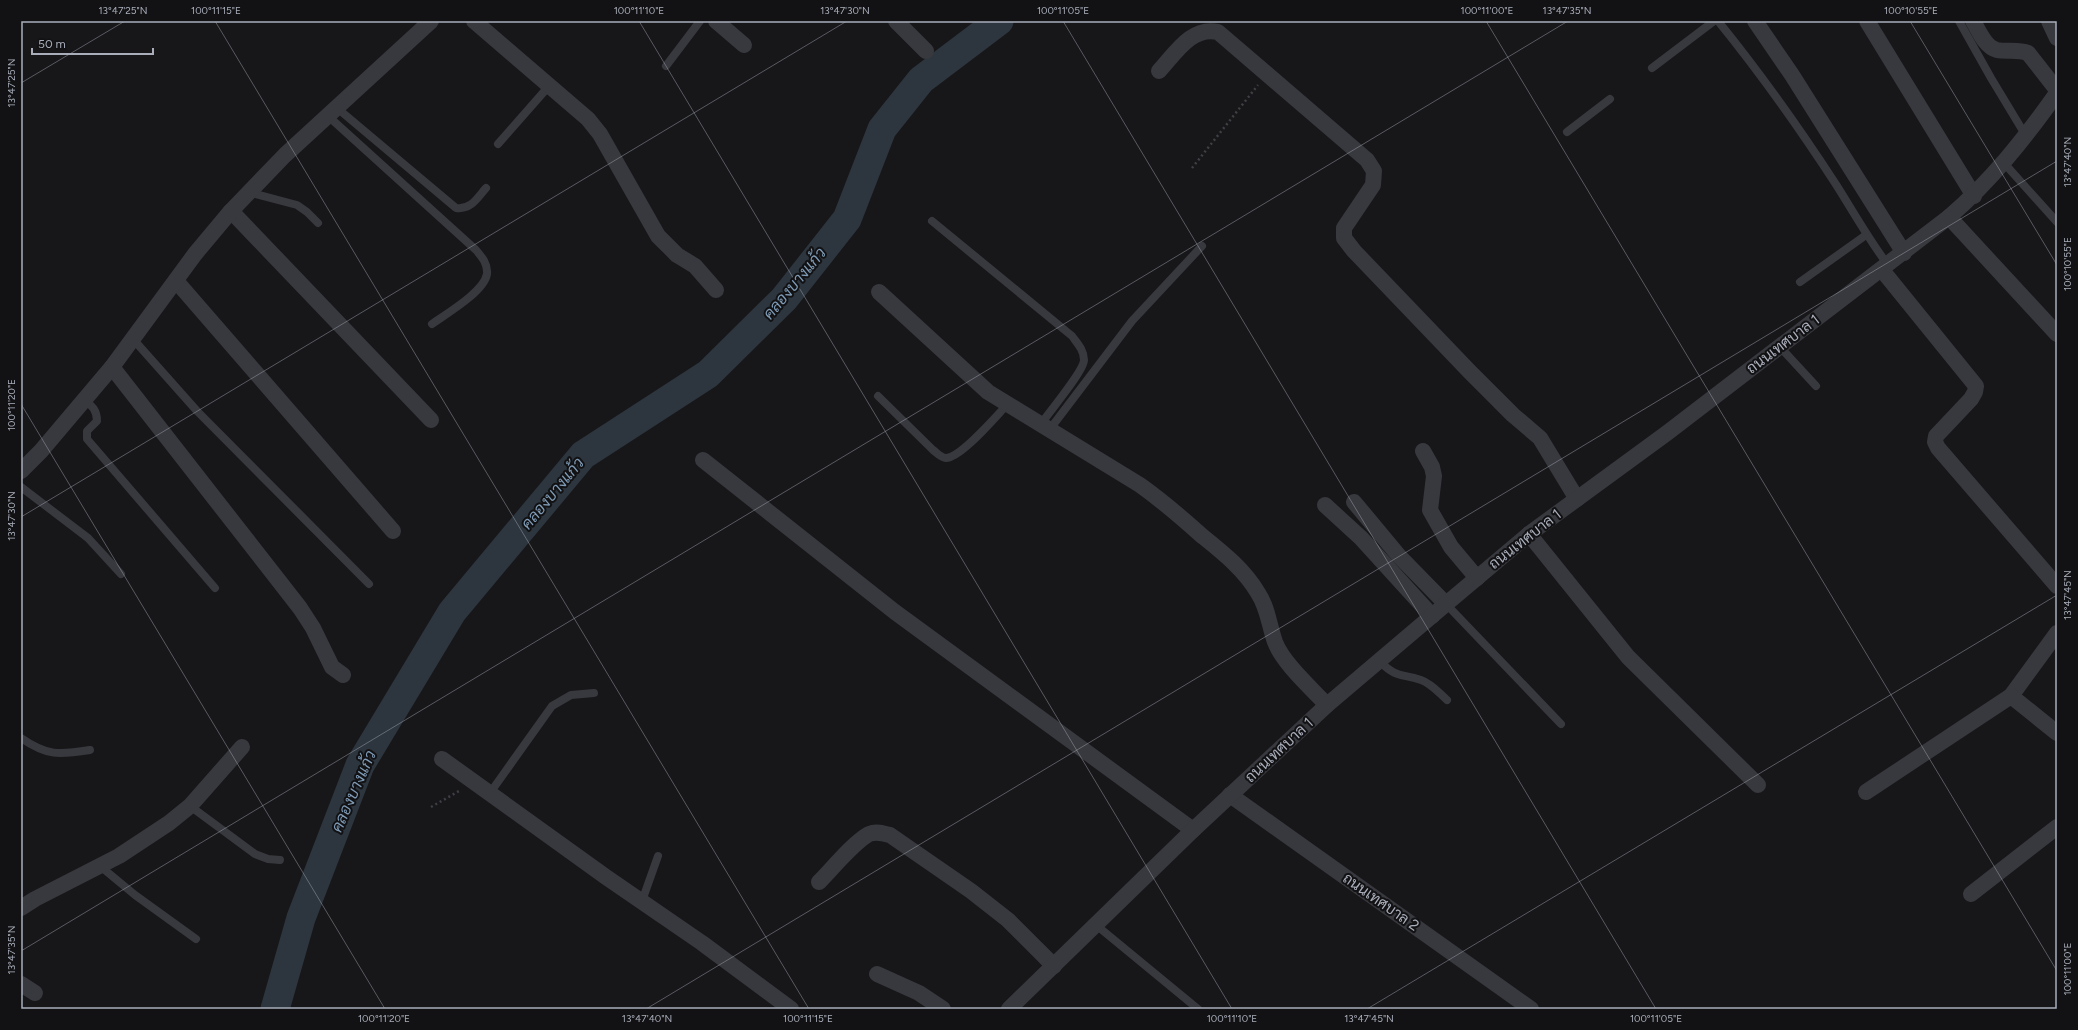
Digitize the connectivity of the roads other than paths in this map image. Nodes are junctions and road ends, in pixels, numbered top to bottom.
1 (432, 21) edge
2 (474, 21) edge
3 (700, 21) edge
4 (716, 21) edge
5 (896, 21) edge
6 (1714, 21) edge
7 (1718, 21) edge
8 (1755, 21) edge
9 (1867, 21) edge
10 (1959, 21) edge
11 (1973, 21) edge
12 (2049, 21) edge
13 (2057, 38) edge
14 (744, 44) dead end
15 (926, 51) dead end
16 (666, 66) dead end
17 (1652, 68) dead end
18 (1159, 71) dead end
19 (550, 86) junction
20 (2057, 90) edge
21 (2057, 93) edge
22 (1610, 99) dead end
23 (332, 112) junction
24 (1567, 132) dead end
25 (2026, 136) junction
26 (498, 144) dead end
27 (2004, 163) junction
28 (486, 188) dead end
29 (248, 192) junction
30 (1974, 196) junction
31 (231, 211) junction
32 (1949, 217) junction
33 (932, 221) dead end
34 (2057, 222) edge
35 (318, 223) dead end
36 (1866, 235) junction
37 (1202, 246) dead end
38 (1904, 253) junction
39 (1885, 268) junction
40 (176, 282) junction
41 (1800, 282) dead end
42 (716, 290) dead end
43 (879, 292) dead end
44 (432, 324) dead end
45 (2057, 334) edge
46 (133, 339) junction
47 (1780, 347) junction
48 (112, 367) junction
49 (1816, 386) dead end
50 (878, 396) dead end
51 (84, 399) junction
52 (1007, 404) junction
53 (431, 420) dead end
54 (1045, 427) junction
55 (1423, 451) dead end
56 (703, 460) dead end
57 (21, 471) edge
58 (21, 487) edge
59 (1577, 499) junction
60 (1354, 502) dead end
61 (1325, 505) dead end
62 (393, 531) dead end
63 (1529, 534) junction
64 (121, 574) dead end
65 (1477, 578) junction
66 (369, 584) dead end
67 (2057, 586) edge
68 (215, 588) dead end
69 (1446, 604) junction
70 (1432, 616) junction
71 (2057, 633) edge
72 (1379, 661) junction
73 (343, 675) dead end
74 (594, 693) dead end
75 (2011, 696) junction
76 (1447, 700) dead end
77 (1327, 705) junction
78 (1560, 724) dead end
79 (2057, 733) edge
80 (21, 738) edge
81 (242, 746) dead end
82 (90, 750) dead end
83 (442, 758) dead end
84 (1758, 785) dead end
85 (1866, 792) dead end
86 (490, 793) junction
87 (1230, 795) junction
88 (190, 806) junction
89 (2057, 827) edge
90 (1193, 830) junction
91 (658, 856) dead end
92 (280, 860) dead end
93 (100, 866) junction
94 (820, 882) dead end
95 (1971, 894) dead end
96 (642, 901) junction
97 (21, 908) edge
98 (1096, 925) junction
99 (196, 939) dead end
100 (1054, 966) junction
101 (877, 974) dead end
102 (21, 984) edge
103 (35, 993) dead end
104 (791, 1009) edge
105 (943, 1009) edge
106 (1009, 1009) edge
107 (1198, 1009) edge
108 (1531, 1009) edge

1 - 23 street
2 - 19 street
3 - 16 lane
4 - 14 street
5 - 15 street
6 - 17 lane
7 - 36 lane
8 - 38 street
9 - 30 street
10 - 25 lane
11 - 20 street
12 - 13 street
18 - 59 street
19 - 26 lane
19 - 42 street
21 - 25 street, ถนนเทศบาล 1
22 - 24 lane
23 - 28 lane
23 - 29 street
23 - 44 lane
25 - 27 street, ถนนเทศบาล 1
27 - 30 street, ถนนเทศบาล 1
27 - 34 lane
29 - 31 street
29 - 35 lane
30 - 32 street, ถนนเทศบาล 1
31 - 40 street
31 - 53 street
32 - 38 street, ถนนเทศบาล 1
32 - 45 street
33 - 54 lane
36 - 39 lane
36 - 41 lane
37 - 54 lane
38 - 39 street, ถนนเทศบาล 1
39 - 47 street, ถนนเทศบาล 1
39 - 67 street
40 - 46 street
40 - 62 street
43 - 52 street
46 - 48 street
46 - 66 lane
47 - 49 lane
47 - 59 street, ถนนเทศบาล 1
48 - 51 street
48 - 73 street
50 - 52 lane
51 - 57 street
51 - 68 lane
52 - 54 street
54 - 77 street
55 - 65 street
56 - 90 street
58 - 64 lane
59 - 63 street, ถนนเทศบาล 1
60 - 69 street
61 - 70 street
63 - 65 street, ถนนเทศบาล 1
63 - 84 street
65 - 69 street, ถนนเทศบาล 1
69 - 70 street, ถนนเทศบาล 1
69 - 78 lane
70 - 72 street, ถนนเทศบาล 1
71 - 75 street
72 - 76 lane
72 - 77 street, ถนนเทศบาล 1
74 - 86 lane
75 - 79 street
75 - 85 street
77 - 87 street, ถนนเทศบาล 1
80 - 82 lane
81 - 88 street
83 - 86 street
86 - 96 street
87 - 90 street, ถนนเทศบาล 1
87 - 108 street, ถนนเทศบาล 2
88 - 92 lane
88 - 93 street
89 - 95 street
90 - 98 street, ถนนเทศบาล 1
91 - 96 lane
93 - 97 street
93 - 99 lane
94 - 100 street
96 - 104 street
98 - 100 street, ถนนเทศบาล 1
98 - 107 lane
100 - 106 street, ถนนเทศบาล 1
101 - 105 street
102 - 103 street

